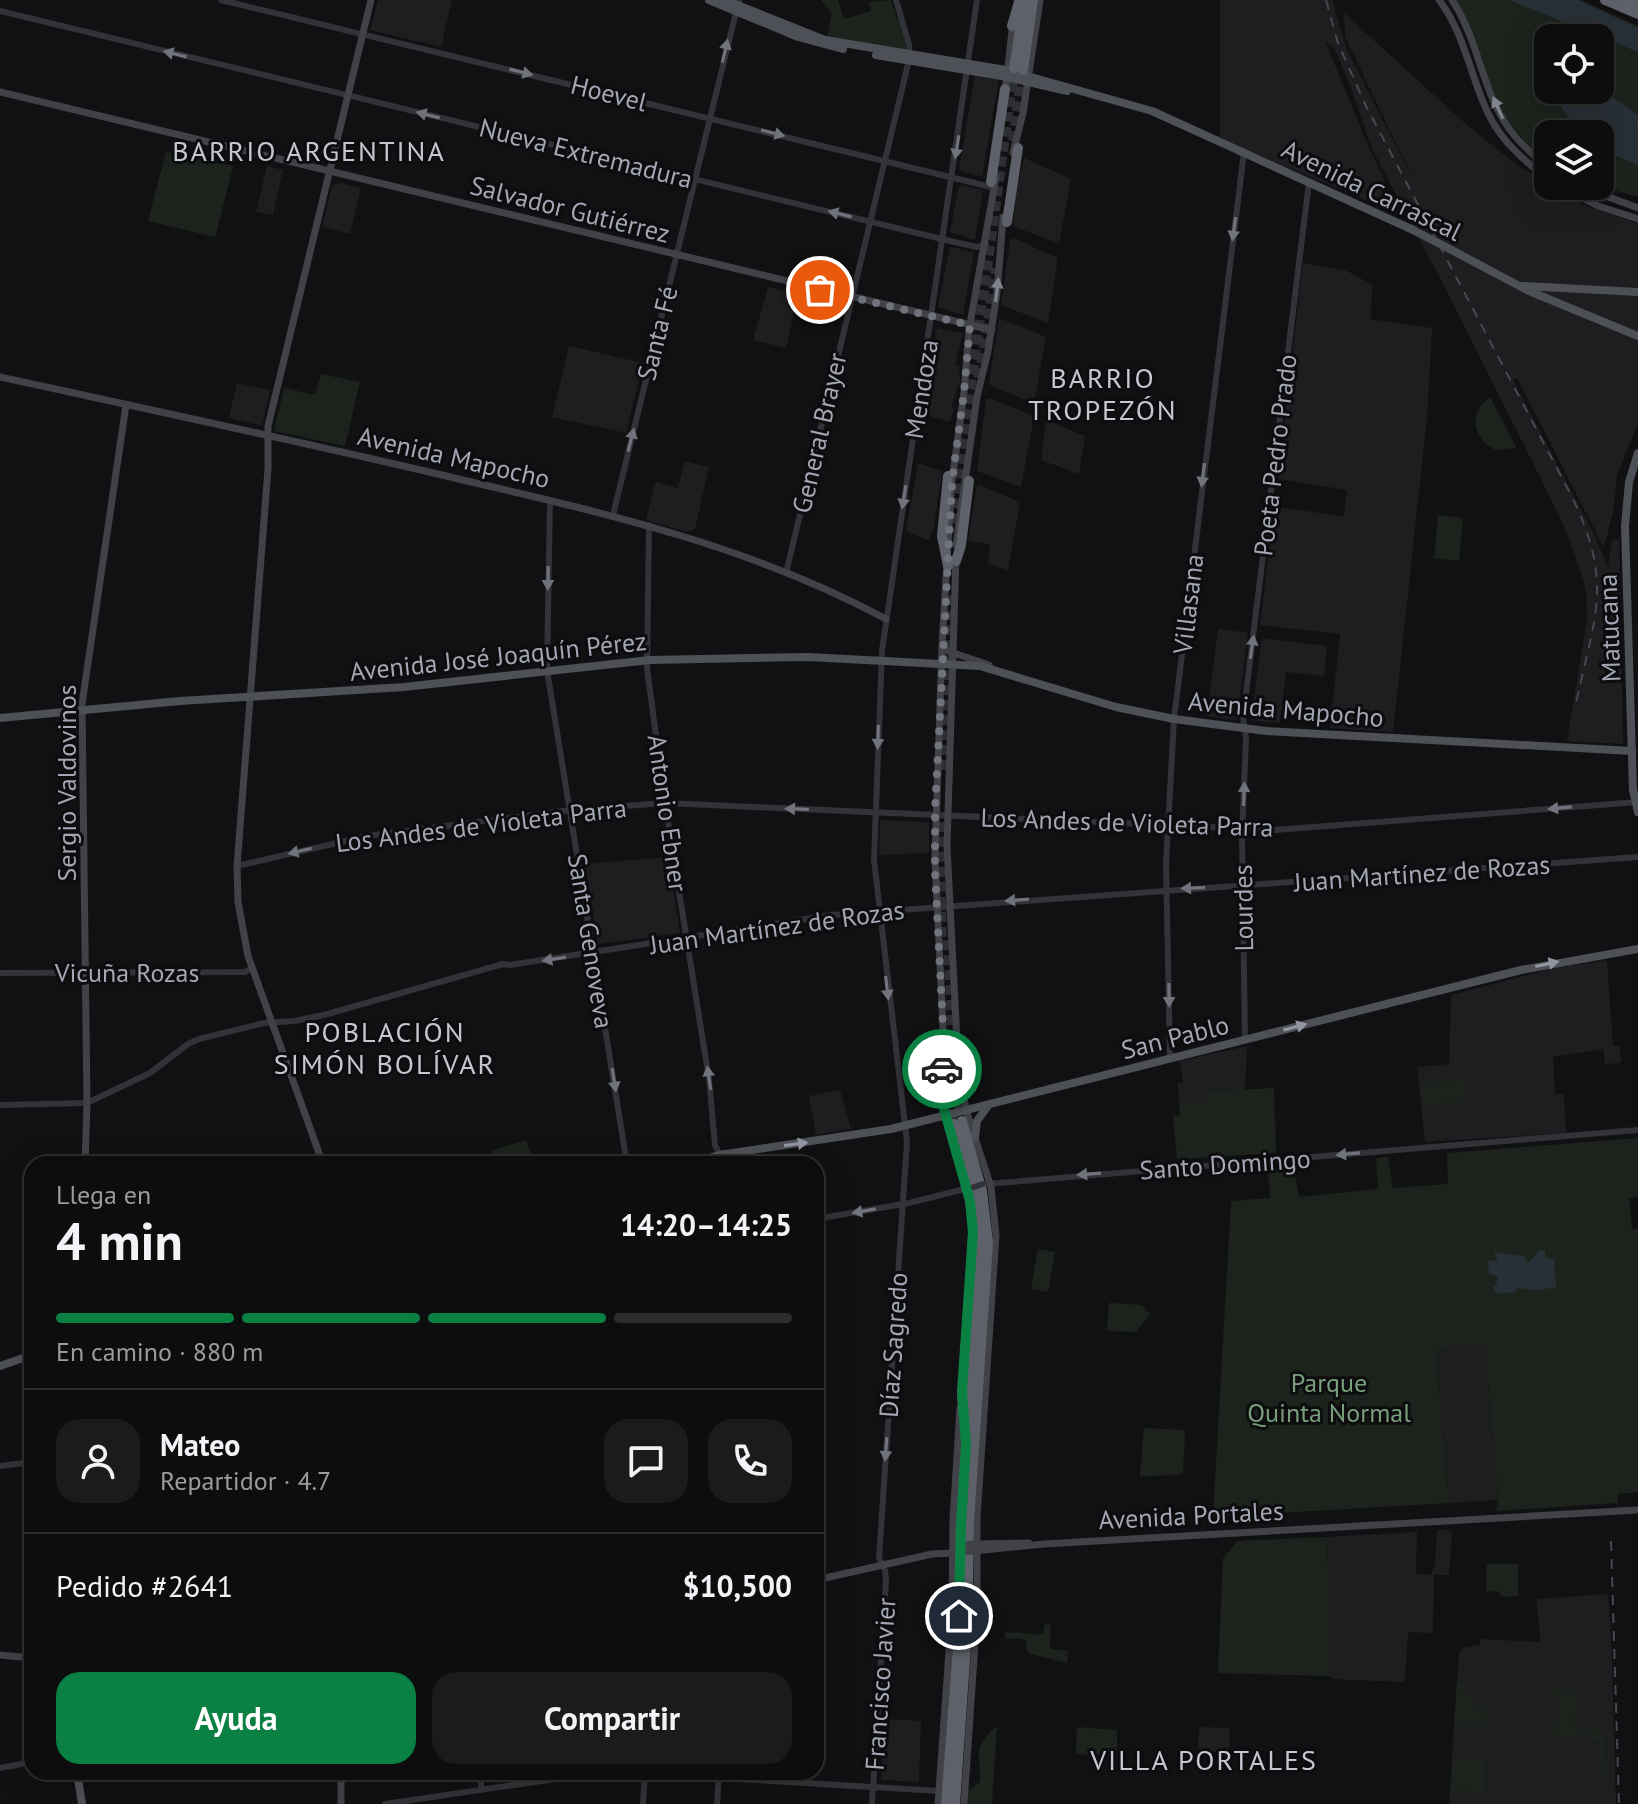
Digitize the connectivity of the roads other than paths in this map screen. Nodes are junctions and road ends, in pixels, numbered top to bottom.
1 (221, 0) edge
2 (371, 0) edge
3 (709, 0) edge
4 (725, 0) edge
5 (896, 0) edge
6 (977, 0) edge
7 (1017, 0) edge
8 (1025, 0) edge
9 (1033, 0) edge
10 (1040, 0) edge
11 (1439, 0) edge
12 (1452, 0) edge
13 (1605, 0) edge
14 (1624, 0) edge
15 (738, 6) edge
16 (1638, 6) edge
17 (0, 11) edge
18 (1638, 14) edge
19 (1012, 26) joint
20 (363, 34) junction
21 (910, 57) junction
22 (968, 66) junction
23 (1018, 74) junction
24 (1005, 89) joint
25 (0, 92) edge
26 (348, 95) junction
27 (1023, 113) junction
28 (709, 117) junction
29 (1018, 148) joint
30 (1244, 152) junction
31 (1534, 154) edge
32 (885, 160) junction
33 (1534, 167) edge
34 (330, 171) junction
35 (952, 176) junction
36 (695, 179) junction
37 (1309, 182) junction
38 (993, 186) junction
39 (1586, 200) edge
40 (1611, 200) edge
41 (1638, 208) edge
42 (1638, 219) edge
43 (870, 221) junction
44 (1007, 222) dead end
45 (943, 239) junction
46 (986, 244) junction
47 (676, 255) junction
48 (1515, 284) junction
49 (1547, 286) junction
50 (1638, 292) edge
51 (1537, 295) junction
52 (852, 297) junction
53 (931, 316) junction
54 (970, 325) junction
55 (992, 330) junction
56 (1638, 336) edge
57 (0, 377) edge
58 (126, 405) junction
59 (268, 436) junction
60 (1638, 453) edge
61 (948, 476) dead end
62 (969, 481) dead end
63 (550, 500) junction
64 (613, 515) junction
65 (649, 525) junction
66 (952, 563) junction
67 (786, 573) junction
68 (886, 619) junction
69 (942, 649) junction
70 (954, 654) junction
71 (647, 661) junction
72 (881, 661) junction
73 (931, 664) junction
74 (941, 664) junction
75 (954, 664) junction
76 (547, 670) junction
77 (1001, 671) junction
78 (941, 674) junction
79 (250, 697) junction
80 (1632, 698) junction
81 (82, 712) junction
82 (0, 718) edge
83 (1174, 719) junction
84 (1244, 729) junction
85 (1638, 729) edge
86 (1635, 751) edge
87 (1638, 801) edge
88 (665, 803) junction
89 (571, 810) junction
90 (875, 812) junction
91 (1638, 812) edge
92 (935, 815) junction
93 (948, 815) junction
94 (1168, 825) junction
95 (1242, 828) junction
96 (1638, 857) edge
97 (237, 866) junction
98 (1244, 886) junction
99 (1167, 889) junction
100 (937, 906) junction
101 (950, 906) junction
102 (879, 911) junction
103 (687, 938) junction
104 (1638, 949) edge
105 (593, 953) junction
106 (252, 968) junction
107 (85, 972) junction
108 (0, 973) edge
109 (272, 1023) junction
110 (1245, 1040) junction
111 (1170, 1059) junction
112 (87, 1103) junction
113 (0, 1105) edge
114 (990, 1105) junction
115 (957, 1118) junction
116 (905, 1126) junction
117 (1638, 1130) edge
118 (975, 1137) junction
119 (719, 1155) junction
120 (85, 1156) edge
121 (320, 1156) edge
122 (626, 1156) edge
123 (700, 1156) edge
124 (987, 1184) junction
125 (969, 1188) junction
126 (903, 1204) junction
127 (824, 1218) edge
128 (24, 1358) edge
129 (0, 1366) edge
130 (986, 1383) junction
131 (962, 1391) junction
132 (976, 1437) junction
133 (966, 1445) junction
134 (24, 1463) edge
135 (0, 1466) edge
136 (1638, 1510) edge
137 (975, 1547) junction
138 (954, 1549) junction
139 (882, 1565) junction
140 (824, 1578) edge
141 (0, 1655) edge
142 (24, 1657) edge
143 (24, 1764) edge
144 (0, 1768) edge
145 (78, 1780) edge
146 (341, 1780) edge
147 (481, 1780) edge
148 (548, 1780) edge
149 (645, 1780) edge
150 (719, 1780) edge
151 (783, 1780) edge
152 (952, 1783) junction
153 (873, 1787) junction
154 (481, 1790) junction
155 (939, 1791) junction
156 (79, 1804) edge
157 (341, 1804) edge
158 (385, 1804) edge
159 (643, 1804) edge
160 (717, 1804) edge
161 (872, 1804) edge
162 (942, 1804) edge
163 (959, 1804) edge

1 - 20 street, Hoevel
2 - 20 main road
3 - 15 main road, Avenida Carrascal
4 - 15 main road, Avenida Carrascal
5 - 21 street
6 - 22 street, Mendoza
7 - 19 highway
8 - 23 highway
9 - 23 highway
10 - 23 main road
11 - 33 main road
31 -> 12 main road
13 - 18 highway
14 - 16 highway
15 - 21 main road, Avenida Carrascal
28 -> 15 street, Santa Fé
26 -> 17 street, Nueva Extremadura
19 - 23 main road
20 - 26 main road
20 -> 28 street, Hoevel
21 - 22 main road, Avenida Carrascal
21 - 32 street, General Brayer
22 - 23 main road, Avenida Carrascal
22 -> 35 street, Mendoza
23 - 24 main road
23 - 27 main road
23 - 30 main road, Avenida Carrascal
24 - 38 highway
25 - 34 main road, Salvador Gutiérrez
26 - 34 main road
36 -> 26 street, Nueva Extremadura
27 - 29 main road
55 -> 27 main road
28 -> 32 street, Hoevel
28 - 36 street, Santa Fé
29 - 44 highway
30 - 37 main road, Avenida Carrascal
30 -> 83 street, Villasana
32 - 35 street, Hoevel
32 - 43 street, General Brayer
34 - 47 main road, Salvador Gutiérrez
34 - 59 main road
35 - 38 street, Hoevel
35 - 45 street, Mendoza
43 -> 36 street, Nueva Extremadura
36 - 47 street, Santa Fé
37 - 48 main road, Avenida Carrascal, bridge
84 -> 37 street, Poeta Pedro Prado
38 - 46 main road
39 - 42 main road
40 - 41 main road
43 - 45 street, Nueva Extremadura
43 - 52 street, General Brayer
45 - 46 street, Nueva Extremadura
45 - 53 street, Mendoza
46 - 54 main road
47 - 52 main road, Salvador Gutiérrez
64 -> 47 street, Santa Fé
48 - 49 main road
48 - 51 main road, Avenida Carrascal
49 - 50 main road
49 - 51 main road
51 - 56 main road, Avenida Carrascal
52 - 53 main road, Salvador Gutiérrez
52 - 67 street, General Brayer
53 - 54 main road, Salvador Gutiérrez
53 -> 68 street, Mendoza
54 - 55 main road, Salvador Gutiérrez
54 - 66 main road
55 - 66 main road
57 - 58 main road, Avenida Mapocho
58 - 59 main road, Avenida Mapocho
58 - 81 main road, Sergio Valdovinos
59 - 63 main road, Avenida Mapocho
59 - 79 main road
60 - 80 main road, Matucana
61 - 66 highway
62 - 66 highway
63 - 64 main road, Avenida Mapocho
63 -> 76 street, Santa Genoveva
64 - 65 main road, Avenida Mapocho
65 - 67 main road, Avenida Mapocho
65 - 71 street, Antonio Ebner
66 - 69 main road
66 - 70 main road
67 - 68 main road, Avenida Mapocho
68 - 72 street, Mendoza
69 - 70 main road, Avenida Mapocho
69 - 74 main road
70 - 75 main road
70 - 77 main road, Avenida Mapocho
71 - 72 main road, Avenida José Joaquín Pérez
71 - 76 main road, Avenida José Joaquín Pérez
71 - 88 street, Antonio Ebner
72 - 73 main road, Avenida José Joaquín Pérez
72 -> 90 street, Mendoza
73 - 74 main road, Avenida José Joaquín Pérez
73 - 78 main road
74 - 75 main road, Avenida José Joaquín Pérez
74 - 78 main road
75 - 77 main road, Avenida José Joaquín Pérez
75 - 93 main road
76 - 79 main road, Avenida José Joaquín Pérez
76 - 89 street, Santa Genoveva
77 - 83 main road, Avenida Mapocho
78 - 92 main road
79 - 81 main road, Avenida José Joaquín Pérez
79 - 97 main road
80 - 85 main road
80 - 86 main road, Matucana
81 - 82 main road, Avenida José Joaquín Pérez
81 - 107 main road, Sergio Valdovinos
83 - 84 main road, Avenida Mapocho
83 - 94 street, Villasana
84 - 86 main road, Avenida Mapocho
95 -> 84 street, Lourdes
86 - 87 main road, Matucana
87 - 91 main road, Matucana
87 -> 95 street, Los Andes de Violeta Parra
88 - 89 street, Los Andes de Violeta Parra
90 -> 88 street, Los Andes de Violeta Parra
88 - 103 street, Antonio Ebner
89 -> 97 street, Los Andes de Violeta Parra
89 - 105 street, Santa Genoveva
90 - 92 street, Los Andes de Violeta Parra
90 - 102 street, Mendoza
92 - 93 street, Los Andes de Violeta Parra
92 - 100 main road
93 - 94 street, Los Andes de Violeta Parra
93 - 101 main road
94 - 95 street, Los Andes de Violeta Parra
94 - 99 street, Villasana
95 - 98 street, Lourdes
96 - 98 street, Juan Martínez de Rozas
97 - 106 main road
98 -> 99 street, Juan Martínez de Rozas
98 - 110 street, Lourdes
99 -> 101 street, Juan Martínez de Rozas
99 -> 111 street, Villasana
100 - 101 street, Juan Martínez de Rozas
100 - 102 street, Juan Martínez de Rozas
100 - 115 main road
101 - 115 main road
102 - 103 street, Juan Martínez de Rozas
102 -> 116 street, Díaz Sagredo
103 - 105 street, Juan Martínez de Rozas
119 -> 103 street, Antonio Ebner
110 -> 104 main road, San Pablo
105 -> 109 street, Juan Martínez de Rozas
105 -> 122 street, Santa Genoveva
106 - 107 street, Vicuña Rozas
106 - 109 main road
107 - 108 street, Vicuña Rozas
107 - 112 main road, Sergio Valdovinos
109 - 112 street, Juan Martínez de Rozas
109 - 121 main road
110 - 111 main road, San Pablo
111 - 114 main road, San Pablo
112 - 113 street
112 - 120 main road, Sergio Valdovinos
114 - 115 main road, San Pablo
114 - 118 main road
115 - 116 main road, San Pablo
115 - 118 main road
115 - 125 main road
115 - 132 highway
115 - 133 highway
119 -> 116 main road, San Pablo
116 - 126 street, Díaz Sagredo
117 -> 124 street, Santo Domingo
118 - 124 main road
119 - 123 main road, San Pablo
124 - 125 street, Santo Domingo, bridge
124 - 130 main road
125 - 126 street, Santo Domingo
125 - 131 main road
126 -> 127 street, Santo Domingo
126 -> 139 street, Díaz Sagredo
128 - 129 main road
130 - 132 highway
130 - 137 main road
131 - 133 highway
131 - 138 main road
132 - 152 highway
133 - 152 highway
134 - 135 street
136 - 137 main road, Avenida Portales
137 - 138 main road, Avenida Portales, bridge
137 - 163 main road
138 - 139 main road, Avenida Portales
138 - 155 main road
139 - 140 main road, Avenida Portales
139 - 153 street, Francisco Javier
141 - 142 main road
143 - 144 street
145 - 156 main road
146 - 157 main road
147 - 154 street
148 - 154 street
149 - 159 street
150 - 160 street
151 - 153 street
152 - 162 highway
152 - 163 highway
153 - 155 street
153 - 161 street, Francisco Javier
154 - 158 street
155 - 162 main road

